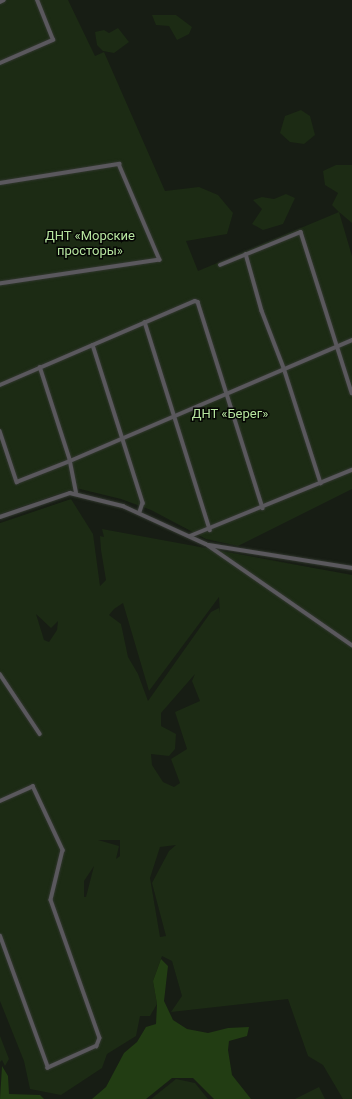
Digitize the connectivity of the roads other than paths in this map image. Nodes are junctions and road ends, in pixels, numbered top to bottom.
1 (4, 0) edge
2 (38, 0) edge
3 (0, 2) edge
4 (0, 64) edge
5 (0, 183) edge
6 (246, 254) junction
7 (220, 265) dead end
8 (0, 284) edge
9 (145, 322) junction
10 (352, 340) edge
11 (93, 345) junction
12 (337, 347) junction
13 (40, 368) junction
14 (284, 368) junction
15 (0, 385) edge
16 (352, 393) edge
17 (228, 394) junction
18 (174, 416) junction
19 (0, 431) edge
20 (122, 440) junction
21 (70, 461) junction
22 (352, 470) edge
23 (321, 483) junction
24 (76, 493) junction
25 (263, 508) junction
26 (140, 512) junction
27 (0, 517) edge
28 (210, 530) junction
29 (190, 536) junction
30 (206, 544) junction
31 (352, 568) edge
32 (352, 645) edge
33 (0, 674) edge
34 (40, 734) dead end
35 (0, 801) edge
36 (0, 936) edge

1 - 3 street
2 - 4 street
5 - 8 street
6 - 7 street
6 - 12 street
6 - 14 street
9 - 11 street
9 - 17 street
9 - 18 street
10 - 12 street
11 - 13 street
11 - 20 street
12 - 14 street
12 - 16 street
13 - 15 street
13 - 21 street
14 - 17 street
14 - 23 street
17 - 18 street
17 - 25 street
18 - 20 street
18 - 28 street
19 - 21 street
20 - 21 street
20 - 26 street
21 - 24 street
22 - 23 street
23 - 25 street
24 - 26 street
24 - 27 street
25 - 28 street
26 - 29 street
28 - 29 street
29 - 30 street
30 - 31 street
30 - 32 street
33 - 34 street
35 - 36 street

